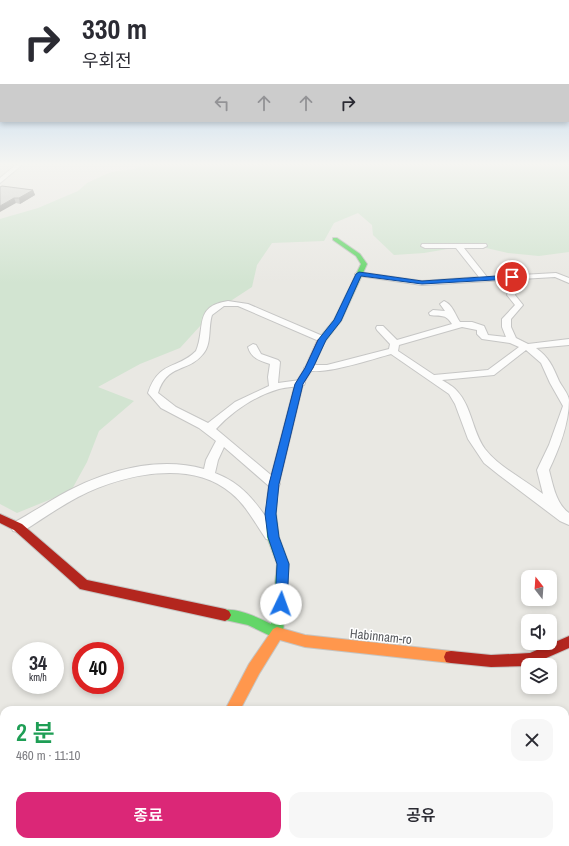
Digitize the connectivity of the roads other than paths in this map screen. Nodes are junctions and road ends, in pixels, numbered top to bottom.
1 (335, 239) dead end
2 (424, 246) dead end
3 (458, 246) junction
4 (483, 246) dead end
5 (359, 274) junction
6 (485, 279) junction
7 (569, 281) edge
8 (514, 289) dead end
9 (444, 304) dead end
10 (433, 313) dead end
11 (451, 316) junction
12 (458, 325) junction
13 (380, 328) dead end
14 (322, 340) junction
15 (512, 340) junction
16 (569, 342) edge
17 (253, 347) dead end
18 (394, 347) junction
19 (525, 347) junction
20 (309, 368) junction
21 (434, 378) junction
22 (300, 383) junction
23 (274, 386) junction
24 (209, 429) junction
25 (222, 440) junction
26 (208, 475) junction
27 (274, 484) junction
28 (559, 513) junction
29 (0, 518) edge
30 (569, 520) edge
31 (18, 527) junction
32 (273, 537) junction
33 (278, 633) junction
34 (569, 642) edge
35 (234, 706) edge

1 - 5 street
2 - 3 street
3 - 4 street
3 - 6 street
5 - 6 street
5 - 14 street
6 - 7 street
8 - 15 street
9 - 11 street
10 - 11 street
11 - 12 street
12 - 15 street
12 - 18 street
13 - 18 street
14 - 20 street
14 - 24 street
15 - 19 street
16 - 19 street
17 - 23 street
18 - 20 street
18 - 21 street
19 - 21 street
19 - 28 street
20 - 22 street
21 - 28 street
22 - 23 street
22 - 27 street
23 - 24 street
24 - 25 street
25 - 26 street
25 - 27 street
26 - 31 street
26 - 32 street
27 - 32 street
28 - 30 street
29 - 31 street, Habinnam-ro
31 - 33 street, Habinnam-ro
32 - 33 street
33 - 34 street, Habinnam-ro
33 - 35 street

